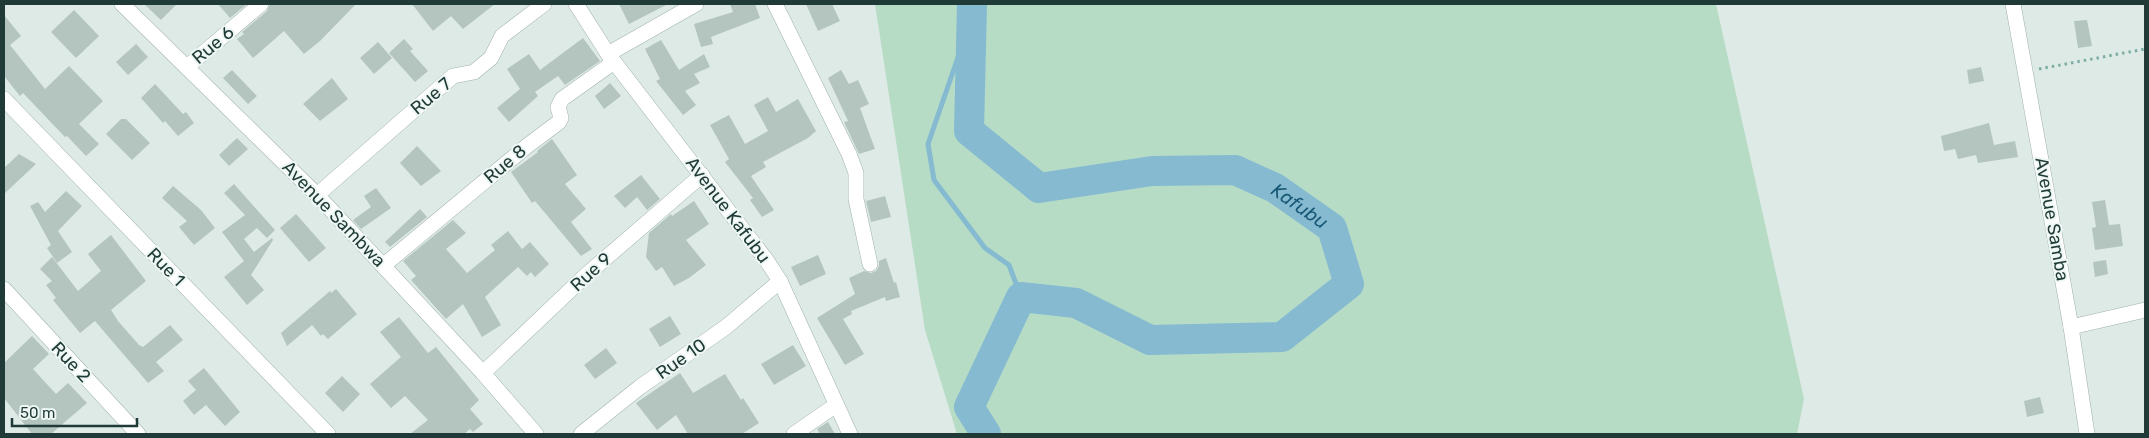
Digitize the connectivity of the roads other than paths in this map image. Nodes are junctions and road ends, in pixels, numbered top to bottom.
1 (262, 4) edge
2 (544, 4) edge
3 (576, 4) edge
4 (696, 4) edge
5 (775, 4) edge
6 (2013, 4) edge
7 (125, 5) edge
8 (611, 58) junction
9 (188, 66) junction
10 (4, 99) edge
11 (702, 175) junction
12 (317, 195) junction
13 (870, 264) dead end
14 (384, 266) junction
15 (780, 281) junction
16 (4, 289) edge
17 (2145, 310) edge
18 (2071, 327) junction
19 (483, 373) junction
20 (836, 405) junction
21 (138, 434) edge
22 (328, 434) edge
23 (536, 434) edge
24 (581, 434) edge
25 (794, 434) edge
26 (850, 434) edge
27 (2087, 434) edge

1 - 9 street, Rue 6
2 - 12 street, Rue 7
3 - 8 street, Avenue Kafubu
4 - 8 street, Rue 8
5 - 13 street
6 - 18 street, Avenue Samba
7 - 9 street, Avenue Sambwa
8 - 11 street, Avenue Kafubu
8 - 14 street, Rue 8
9 - 12 street, Avenue Sambwa
10 - 22 street, Rue 1
11 - 15 street, Avenue Kafubu
11 - 19 street, Rue 9
12 - 14 street, Avenue Sambwa
14 - 19 street, Avenue Sambwa
15 - 20 street, Avenue Kafubu
15 - 24 street, Rue 10
16 - 21 street, Rue 2
17 - 18 street
18 - 27 street, Avenue Samba
19 - 23 street, Avenue Sambwa
20 - 25 street
20 - 26 street, Avenue Kafubu

